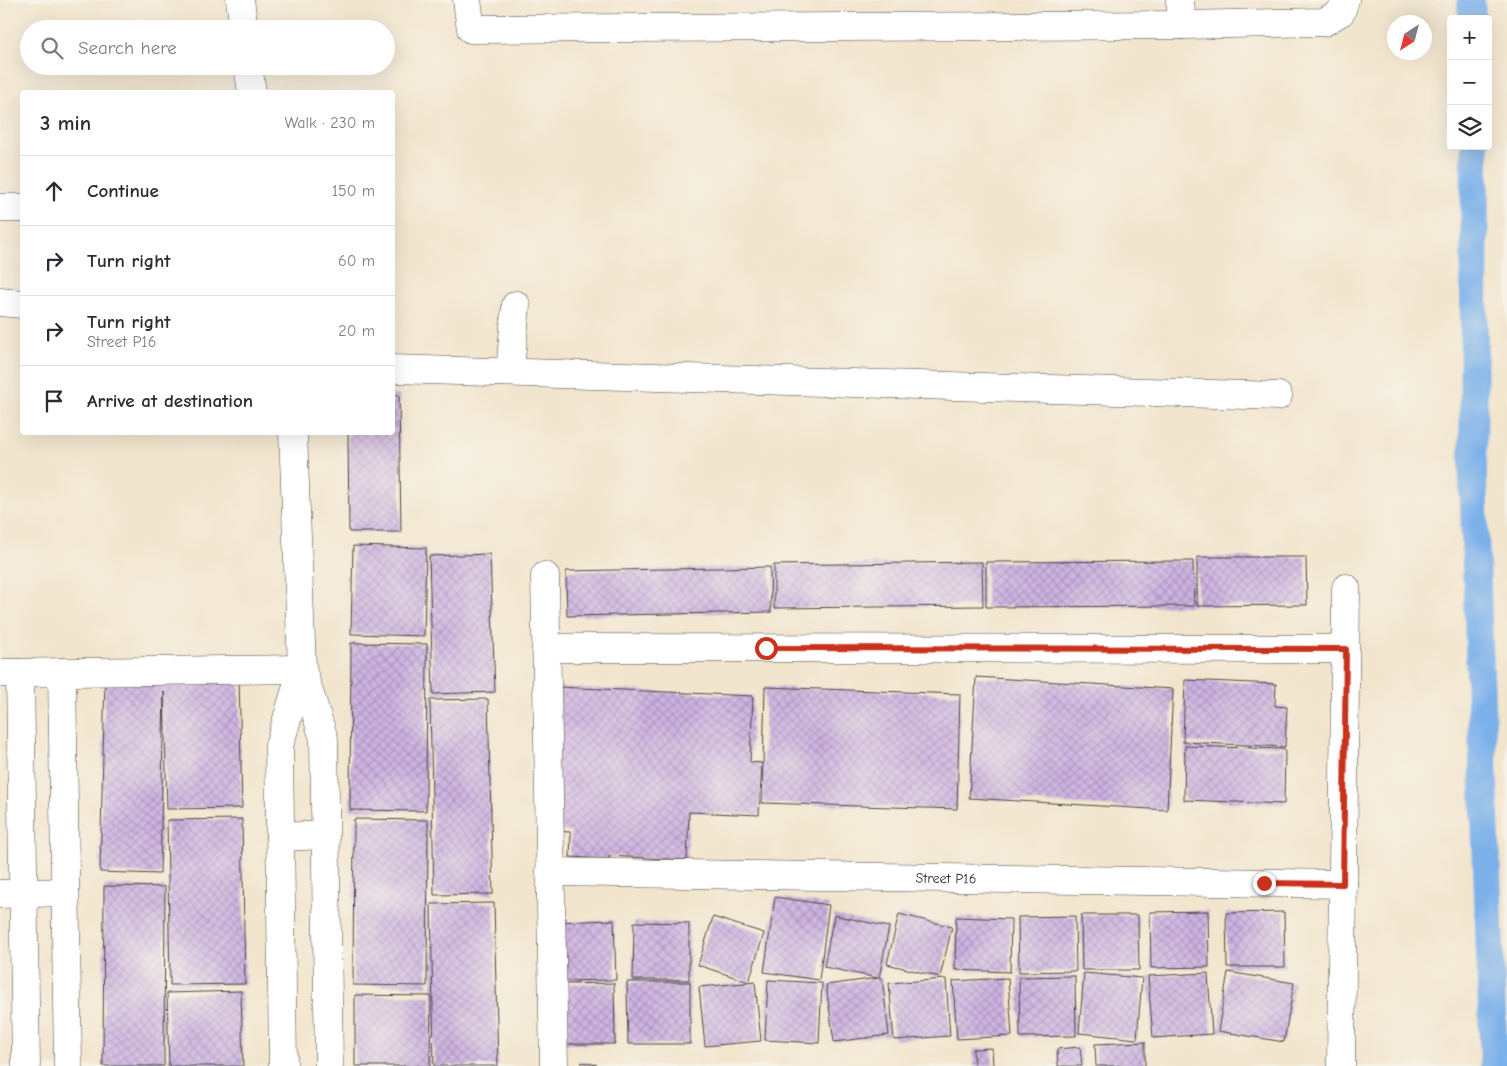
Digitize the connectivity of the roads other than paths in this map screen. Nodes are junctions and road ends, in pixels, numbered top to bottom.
1 (240, 0) edge
2 (467, 0) edge
3 (1345, 0) edge
4 (1181, 13) edge
5 (243, 20) edge
6 (249, 75) edge
7 (252, 90) edge
8 (0, 208) edge
9 (20, 208) edge
10 (0, 302) edge
11 (20, 304) edge
12 (516, 305) dead end
13 (395, 369) edge
14 (510, 371) junction
15 (1278, 396) dead end
16 (293, 435) edge
17 (544, 576) dead end
18 (1346, 588) dead end
19 (546, 648) junction
20 (1346, 649) junction
21 (302, 669) junction
22 (62, 672) junction
23 (10, 673) edge
24 (325, 835) junction
25 (280, 837) junction
26 (550, 872) junction
27 (1343, 884) junction
28 (65, 892) junction
29 (12, 894) edge
30 (26, 1066) edge
31 (68, 1066) edge
32 (283, 1066) edge
33 (329, 1066) edge
34 (554, 1066) edge
35 (1341, 1066) edge

1 - 5 street
2 - 4 street
3 - 4 street
6 - 7 street
8 - 9 street
10 - 11 street
12 - 14 street
13 - 14 street
14 - 15 street
16 - 21 street
17 - 19 street
18 - 20 street
19 - 20 street
19 - 26 street
20 - 27 street
21 - 22 street
21 - 24 street
21 - 25 street
22 - 23 street
22 - 28 street
23 - 29 street
24 - 25 street
24 - 33 street
25 - 32 street
26 - 27 street, Street P16
26 - 34 street
27 - 35 street
28 - 29 street
28 - 31 street
29 - 30 street

